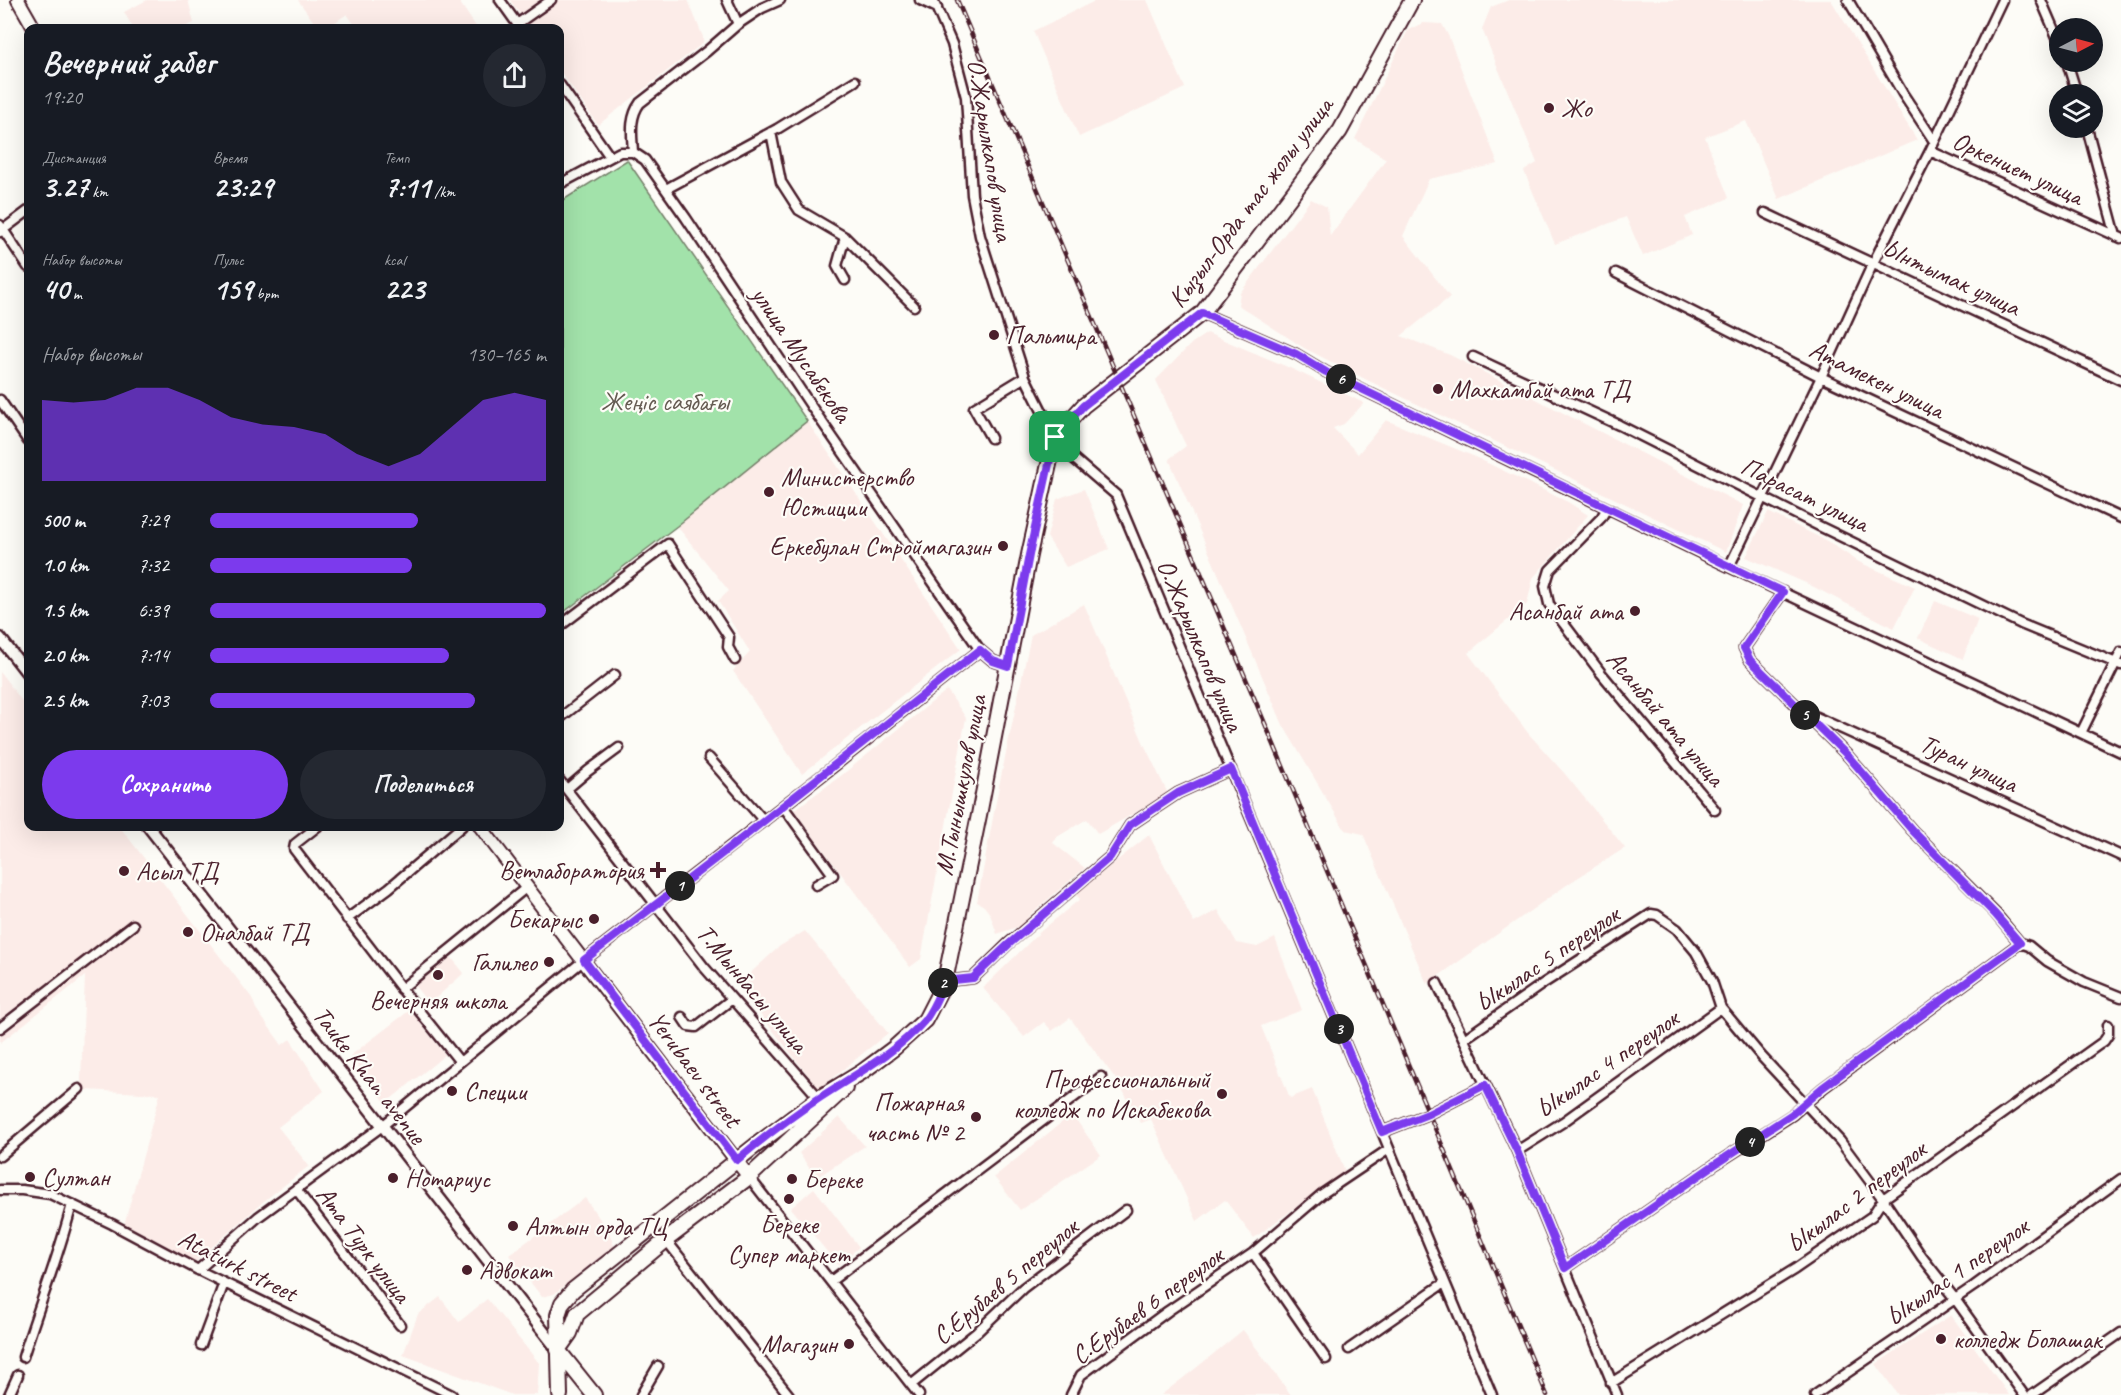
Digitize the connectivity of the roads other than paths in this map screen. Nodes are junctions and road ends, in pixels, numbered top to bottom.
1 (18, 0) edge
2 (500, 0) edge
3 (551, 0) edge
4 (727, 0) edge
5 (780, 0) edge
6 (920, 0) edge
7 (1412, 0) edge
8 (1848, 0) edge
9 (1992, 0) edge
10 (2002, 0) edge
11 (2041, 0) edge
12 (935, 4) edge
13 (1997, 9) junction
14 (2049, 19) edge
15 (31, 24) edge
16 (517, 24) edge
17 (521, 24) edge
18 (738, 24) junction
19 (855, 81) dead end
20 (564, 91) edge
21 (771, 132) junction
22 (2090, 138) edge
23 (1934, 141) junction
24 (1930, 151) junction
25 (633, 152) junction
26 (610, 157) junction
27 (564, 182) edge
28 (666, 189) junction
29 (1765, 213) dead end
30 (24, 214) edge
31 (1, 229) edge
32 (845, 237) junction
33 (2118, 237) edge
34 (24, 261) edge
35 (1873, 263) junction
36 (1616, 273) dead end
37 (845, 280) dead end
38 (914, 306) dead end
39 (1202, 313) junction
40 (1473, 357) dead end
41 (1821, 376) junction
42 (1025, 377) junction
43 (1118, 379) joint
44 (2121, 380) edge
45 (0, 400) edge
46 (24, 435) edge
47 (1055, 437) junction
48 (991, 438) dead end
49 (1762, 497) junction
50 (1607, 508) junction
51 (2121, 518) edge
52 (1729, 567) junction
53 (1783, 592) junction
54 (564, 623) edge
55 (0, 638) edge
56 (980, 650) junction
57 (2121, 652) edge
58 (735, 660) dead end
59 (2118, 665) edge
60 (1008, 666) junction
61 (24, 669) edge
62 (615, 675) dead end
63 (1800, 710) junction
64 (564, 715) edge
65 (2081, 733) junction
66 (619, 748) dead end
67 (2121, 752) edge
68 (709, 758) dead end
69 (1231, 769) junction
70 (564, 786) edge
71 (567, 789) junction
72 (783, 806) junction
73 (1715, 810) dead end
74 (764, 821) junction
75 (152, 831) edge
76 (312, 831) edge
77 (456, 831) edge
78 (484, 831) edge
79 (2121, 856) edge
80 (816, 885) dead end
81 (527, 887) junction
82 (656, 904) junction
83 (347, 919) junction
84 (133, 925) dead end
85 (2020, 943) junction
86 (584, 960) junction
87 (945, 981) junction
88 (1437, 983) dead end
89 (401, 989) junction
90 (2121, 997) edge
91 (732, 999) junction
92 (1721, 1008) junction
93 (682, 1017) dead end
94 (2108, 1025) dead end
95 (0, 1028) edge
96 (1464, 1039) junction
97 (460, 1062) junction
98 (862, 1072) junction
99 (1101, 1077) dead end
100 (1485, 1085) junction
101 (79, 1089) dead end
102 (819, 1098) junction
103 (1806, 1102) junction
104 (381, 1127) junction
105 (1382, 1132) junction
106 (1389, 1149) junction
107 (1517, 1151) junction
108 (0, 1156) edge
109 (737, 1160) junction
110 (749, 1177) junction
111 (2121, 1179) edge
112 (296, 1189) junction
113 (0, 1191) edge
114 (1883, 1199) junction
115 (72, 1204) junction
116 (1126, 1210) dead end
117 (666, 1240) junction
118 (1253, 1253) junction
119 (1565, 1268) junction
120 (198, 1270) junction
121 (831, 1281) junction
122 (224, 1282) junction
123 (1444, 1283) junction
124 (1955, 1299) junction
125 (400, 1325) dead end
126 (2121, 1333) edge
127 (201, 1345) dead end
128 (1349, 1349) dead end
129 (558, 1350) junction
130 (24, 1357) dead end
131 (1326, 1359) dead end
132 (658, 1366) dead end
133 (18, 1374) dead end
134 (1611, 1383) junction
135 (911, 1386) junction
136 (9, 1395) edge
137 (452, 1395) edge
138 (560, 1395) edge
139 (594, 1395) edge
140 (641, 1395) edge
141 (789, 1395) edge
142 (919, 1395) edge
143 (1071, 1395) edge
144 (1492, 1395) edge
145 (1617, 1395) edge
146 (1815, 1395) edge
147 (2024, 1395) edge
148 (2032, 1395) edge

1 - 15 main road
2 - 16 street
3 - 17 street
4 - 18 street
5 - 18 street
6 - 12 street
7 - 39 main road, Кызыл-Орда тас жолы улица
8 - 23 street, Оркениет улица
9 - 13 street
10 - 13 street
11 - 14 street
12 - 42 street, О.Жарылкапов улица
13 - 23 street
18 - 25 street
19 - 21 street
20 - 26 street
21 - 28 street
21 - 32 street
22 - 33 street
23 - 24 street
24 - 33 street, Оркениет улица
24 - 35 street
25 - 26 street
25 - 28 street, улица Мусабекова
26 - 27 street
28 - 56 street, улица Мусабекова
29 - 35 street, Ынтымак улица
30 - 31 street
31 - 34 street
32 - 37 street
32 - 38 street
35 - 41 street
35 - 44 street, Ынтымак улица
36 - 41 street, Атамекен улица
39 - 43 main road, Кызыл-Орда тас жолы улица
39 - 50 street
40 - 49 street, Парасат улица
41 - 49 street
41 - 51 street, Атамекен улица
42 - 47 street, О.Жарылкапов улица
42 - 48 street
43 - 47 main road, М.Тынышкулов улица
45 - 46 street
47 - 60 main road, М.Тынышкулов улица
47 - 69 street, О.Жарылкапов улица
49 - 52 street
49 - 59 street, Парасат улица
50 - 52 street
50 - 73 street, Асанбай ата улица
52 - 53 street
53 - 63 street
53 - 65 street
54 - 58 street
55 - 61 street
56 - 60 street
56 - 72 street
57 - 59 street
59 - 65 street
60 - 87 main road, М.Тынышкулов улица
62 - 64 street
63 - 79 street, Туран улица
63 - 85 street
65 - 67 street
66 - 71 street
68 - 74 street
69 - 87 street
69 - 105 street, О.Жарылкапов улица
70 - 71 street, Т.Мынбасы улица
71 - 82 street, Т.Мынбасы улица
72 - 74 street
72 - 80 street
74 - 82 street
75 - 104 street, Tauke Khan avenue
76 - 83 street
77 - 83 street
78 - 81 main road, Yerubaev street
81 - 86 main road, Yerubaev street
81 - 89 street
82 - 86 street
82 - 91 street, Т.Мынбасы улица
83 - 89 street
84 - 95 street
85 - 90 street
85 - 103 street
86 - 97 street
86 - 109 main road, Yerubaev street
87 - 98 main road, М.Тынышкулов улица
88 - 96 street
89 - 97 street
91 - 93 street
91 - 102 street, Т.Мынбасы улица
92 - 96 street, Ыкылас 5 переулок
92 - 103 street
92 - 107 street, Ыкылас 4 переулок
94 - 114 street, Ыкылас 2 переулок
96 - 100 street
97 - 104 street
98 - 102 main road, М.Тынышкулов улица
98 - 110 main road, М.Тынышкулов улица
99 - 121 street
100 - 105 street
100 - 107 street
101 - 108 street
102 - 109 main road, М.Тынышкулов улица
103 - 114 street
103 - 119 street
104 - 112 street
104 - 129 street, Tauke Khan avenue
105 - 106 street, О.Жарылкапов улица
106 - 118 street, С.Ерубаев 6 переулок
106 - 123 street, О.Жарылкапов улица
107 - 119 street
109 - 110 main road, Yerubaev street
109 - 129 main road, М.Тынышкулов улица
110 - 117 main road, М.Тынышкулов улица
110 - 121 street, Yerubaev street
111 - 124 street, Ыкылас 1 переулок
112 - 120 street
112 - 125 street, Ата Турк улица
113 - 115 street, Ataturk street
114 - 124 street
114 - 134 street, Ыкылас 2 переулок
115 - 120 street, Ataturk street
115 - 130 street
116 - 135 street, С.Ерубаев 5 переулок
117 - 129 main road, М.Тынышкулов улица
117 - 141 street
118 - 131 street, С.Ерубаев 6 переулок
118 - 143 street, С.Ерубаев 6 переулок
119 - 134 street
120 - 122 street, Ataturk street
121 - 135 street, Yerubaev street
122 - 127 street
122 - 137 street, Ataturk street
123 - 128 street
123 - 144 street, О.Жарылкапов улица
124 - 146 street, Ыкылас 1 переулок
124 - 147 street
126 - 148 street
129 - 138 main road
129 - 139 main road
132 - 140 street
133 - 136 street
134 - 145 street
135 - 142 street, Yerubaev street

